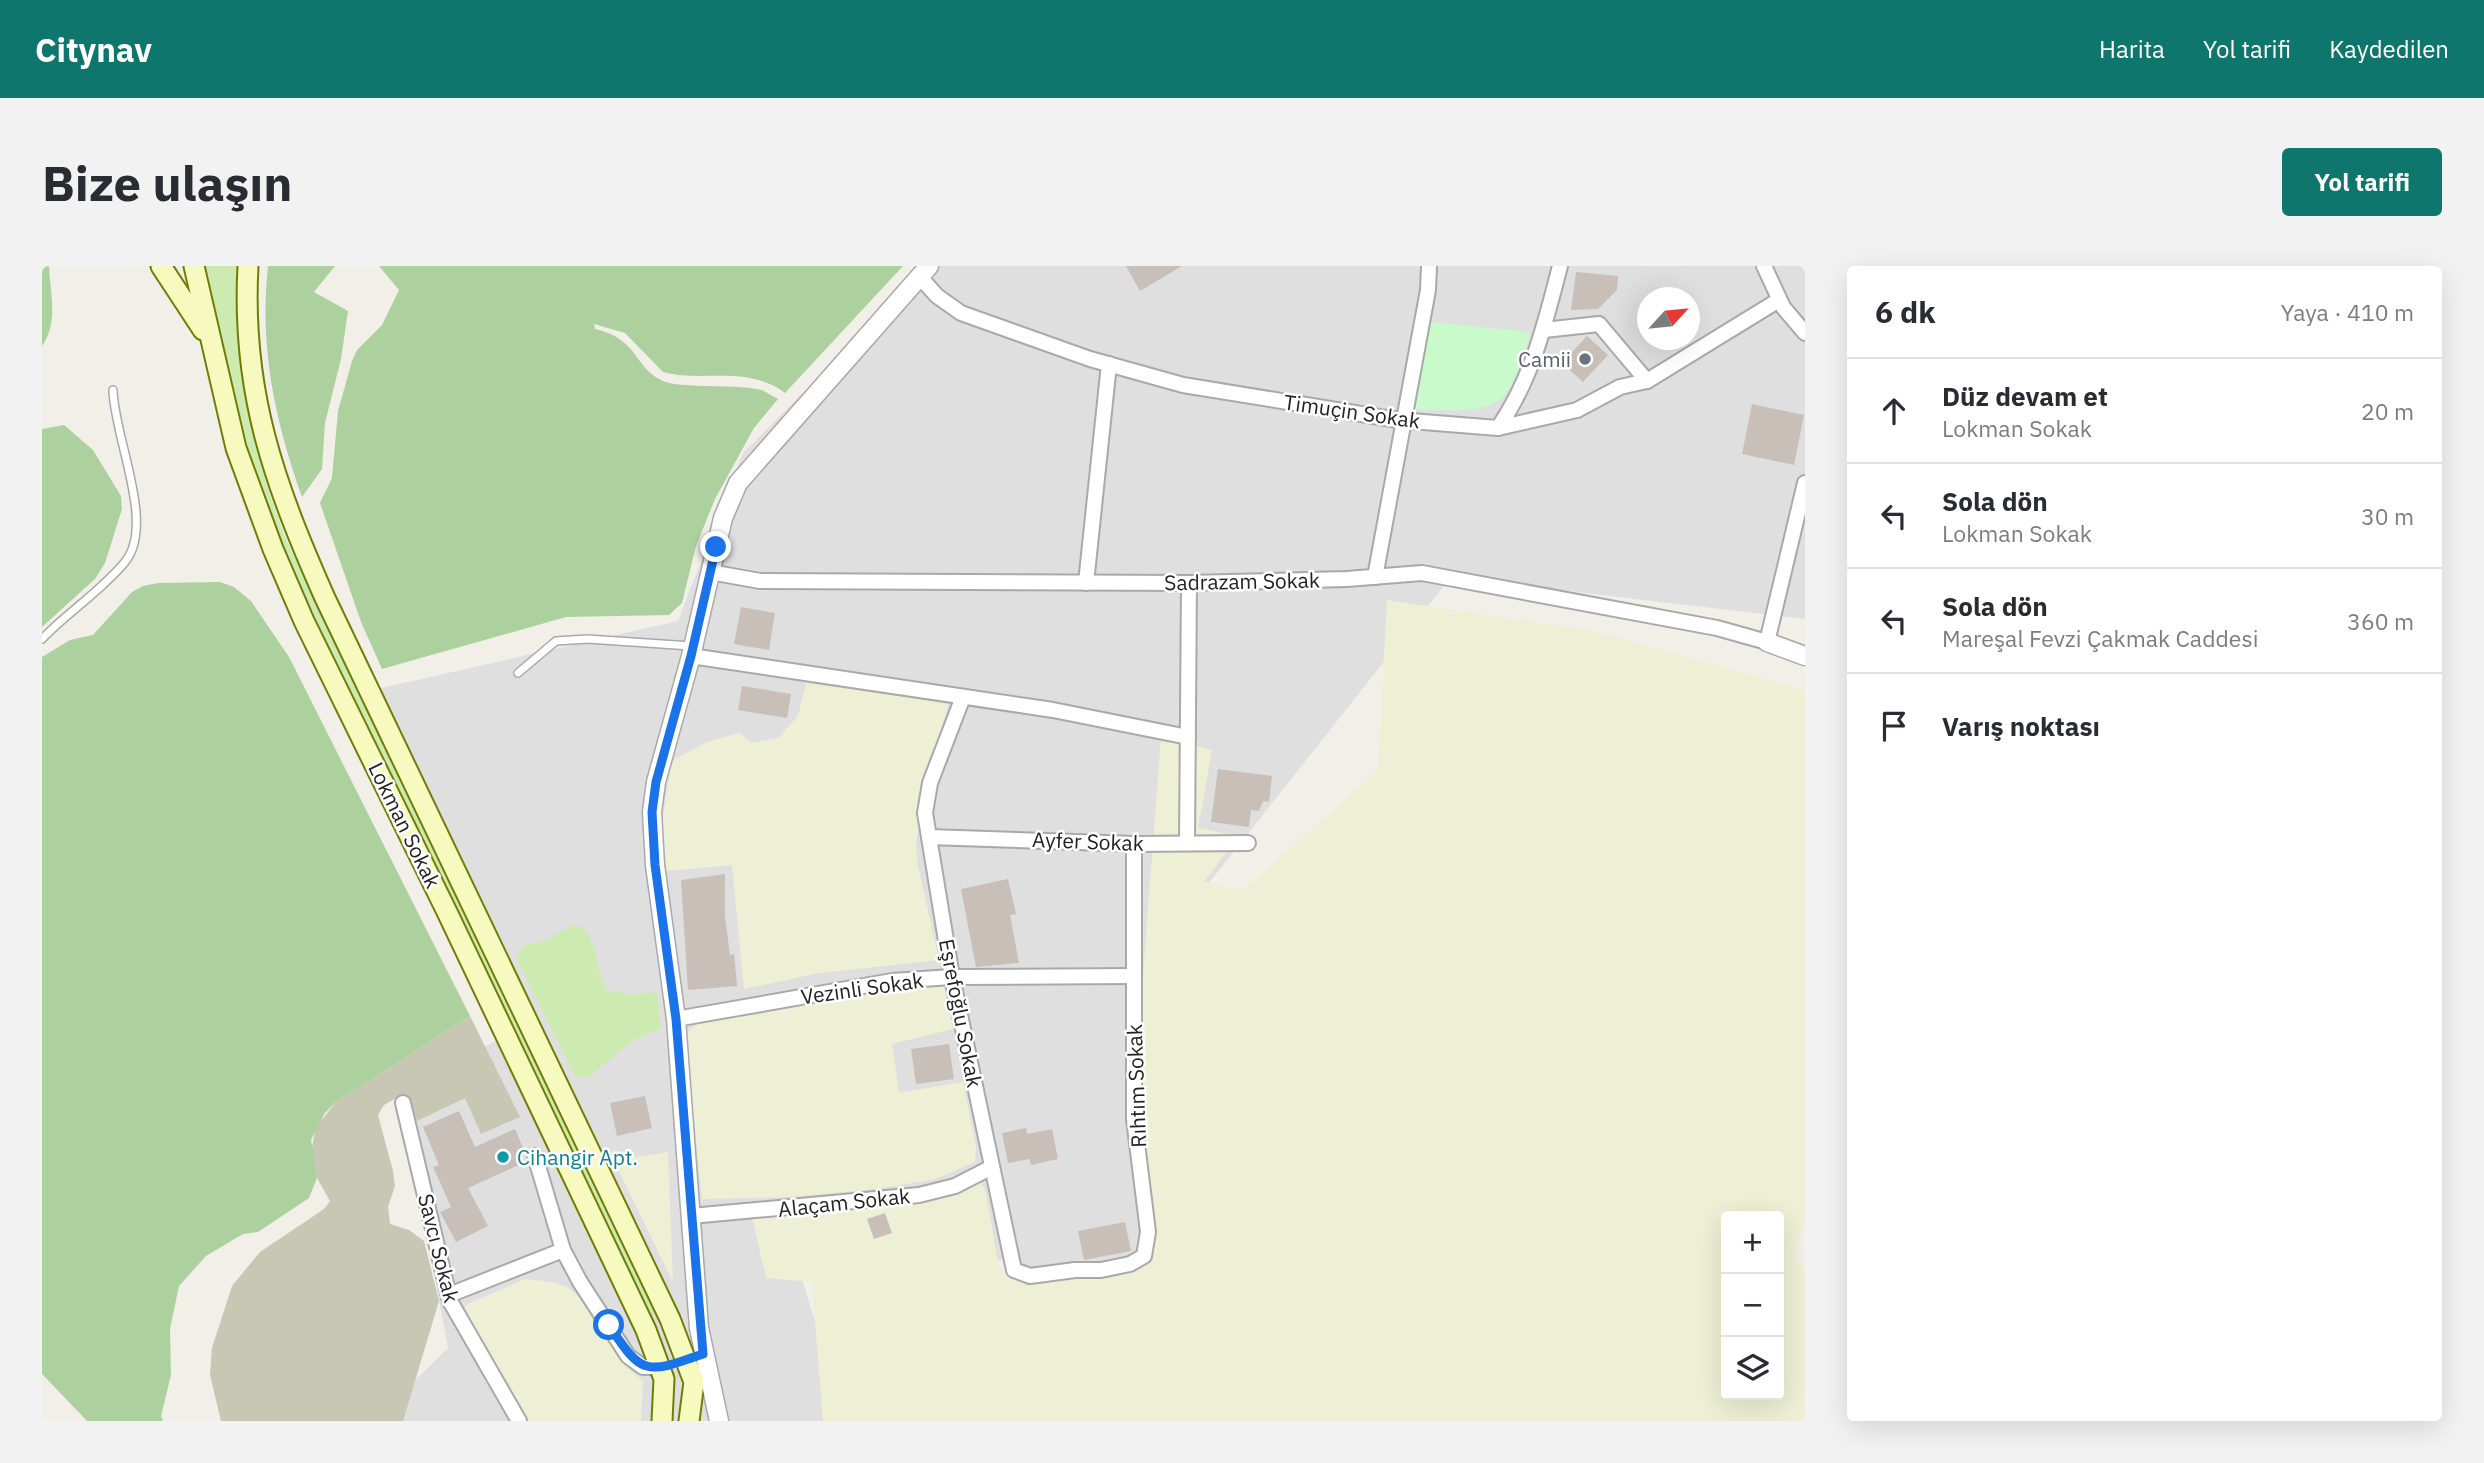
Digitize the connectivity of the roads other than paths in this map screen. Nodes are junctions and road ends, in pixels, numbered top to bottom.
1 (161, 266) edge
2 (194, 266) edge
3 (248, 266) edge
4 (1429, 266) edge
5 (1560, 266) edge
6 (1764, 266) edge
7 (924, 271) edge
8 (1779, 300) junction
9 (1544, 330) junction
10 (1805, 333) edge
11 (213, 348) junction
12 (1109, 364) junction
13 (1647, 382) junction
14 (113, 390) dead end
15 (1405, 421) junction
16 (1498, 428) junction
17 (1805, 483) edge
18 (710, 572) junction
19 (1375, 577) junction
20 (1086, 583) junction
21 (1189, 583) junction
22 (42, 639) edge
23 (1767, 642) junction
24 (692, 651) junction
25 (1805, 656) edge
26 (518, 673) dead end
27 (963, 697) junction
28 (1188, 737) junction
29 (929, 837) junction
30 (1187, 843) junction
31 (1248, 843) dead end
32 (1134, 844) junction
33 (1133, 976) junction
34 (952, 977) junction
35 (676, 1019) junction
36 (402, 1103) dead end
37 (535, 1156) dead end
38 (992, 1167) junction
39 (691, 1216) junction
40 (563, 1250) junction
41 (1075, 1270) joint
42 (449, 1295) junction
43 (695, 1357) junction
44 (661, 1367) junction
45 (519, 1421) edge
46 (662, 1421) edge
47 (689, 1421) edge
48 (719, 1421) edge

1 - 11 main road
2 - 11 main road, Lokman Sokak
3 - 43 main road, Lokman Sokak
4 - 15 street
5 - 9 street
6 - 8 street
7 - 12 street, Timuçin Sokak
7 - 18 street
8 - 10 street
8 - 13 street, Timuçin Sokak
9 - 13 street
9 - 16 street
11 - 44 main road, Lokman Sokak
12 - 15 street, Timuçin Sokak
12 - 20 street
13 - 16 street, Timuçin Sokak
14 - 22 lane
15 - 16 street, Timuçin Sokak
15 - 19 street
17 - 23 street
18 - 20 street, Sadrazam Sokak
18 - 24 street
19 - 21 street, Sadrazam Sokak
19 - 23 street, Sadrazam Sokak
20 - 21 street, Sadrazam Sokak
21 - 28 street
23 - 25 street
24 - 26 lane
24 - 27 street
24 - 35 street
27 - 28 street
27 - 29 street, Eşrefoğlu Sokak
28 - 30 street
29 - 32 street, Ayfer Sokak
29 - 34 street, Eşrefoğlu Sokak
30 - 31 street, Ayfer Sokak
30 - 32 street, Ayfer Sokak
32 - 33 street, Rıhtım Sokak
33 - 34 street, Vezinli Sokak
33 - 41 street, Rıhtım Sokak
34 - 35 street, Vezinli Sokak
34 - 38 street, Eşrefoğlu Sokak
35 - 39 street
36 - 42 street, Savcı Sokak
37 - 40 street
38 - 39 street, Alaçam Sokak
38 - 41 street, Eşrefoğlu Sokak
39 - 43 street
40 - 42 street
40 - 44 street
42 - 45 street, Savcı Sokak
43 - 44 street
43 - 47 main road, Lokman Sokak
43 - 48 street
44 - 46 main road, Lokman Sokak

